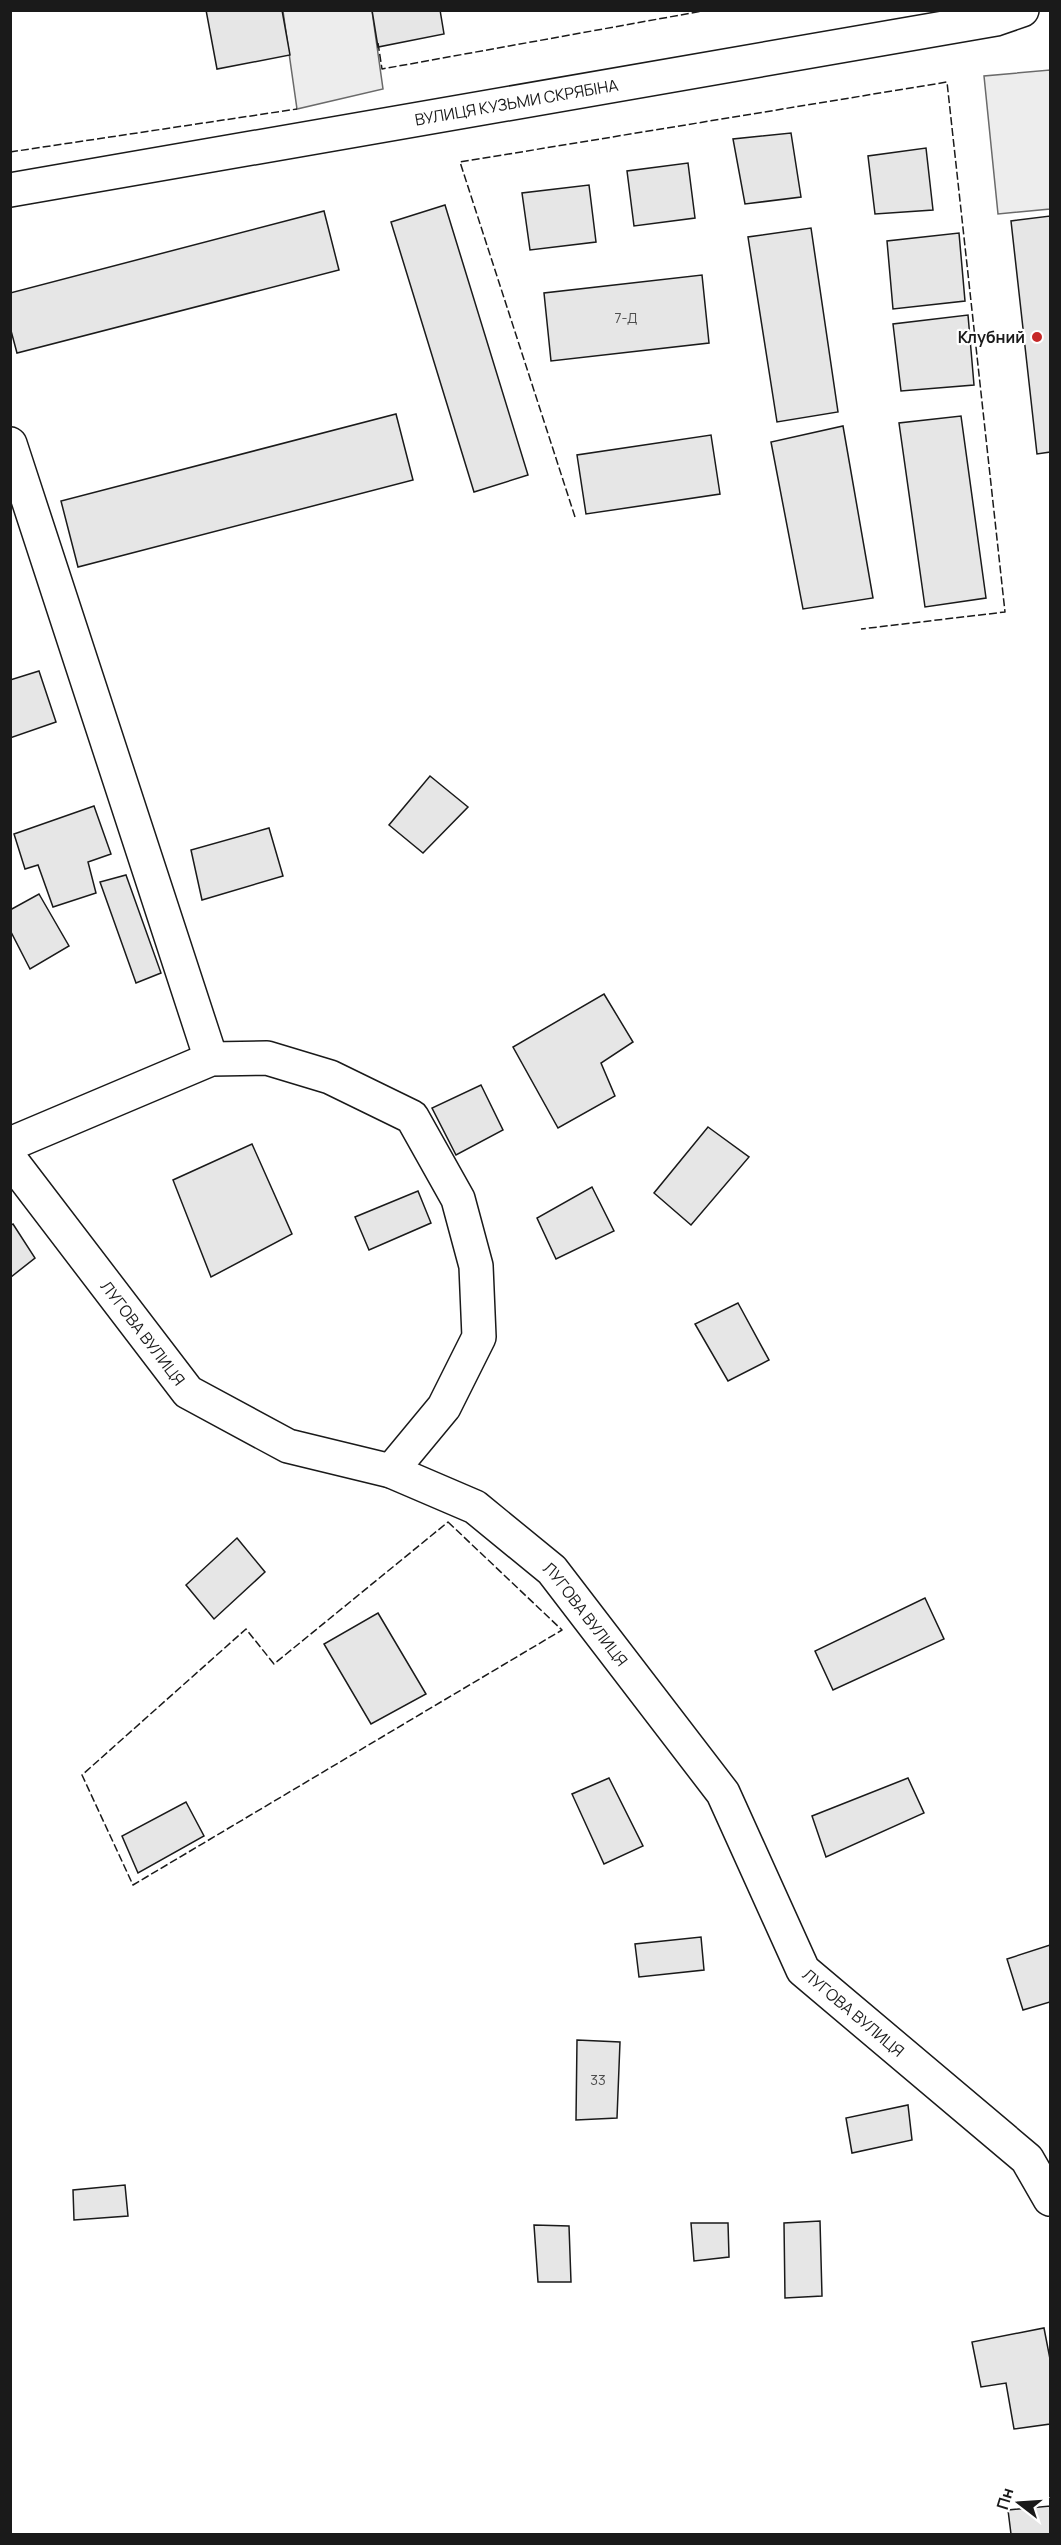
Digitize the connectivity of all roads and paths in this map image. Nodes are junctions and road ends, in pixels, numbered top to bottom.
1 (1022, 10) edge
2 (10, 190) edge
3 (10, 444) edge
4 (211, 1059) junction
5 (10, 1144) edge
6 (10, 1159) edge
7 (391, 1471) junction
8 (1050, 2199) edge

1 - 2 street, ВУЛИЦЯ КУЗЬМИ СКРЯБІНА
3 - 4 street
4 - 5 street
4 - 7 street
6 - 7 street, ЛУГОВА ВУЛИЦЯ
7 - 8 street, ЛУГОВА ВУЛИЦЯ

